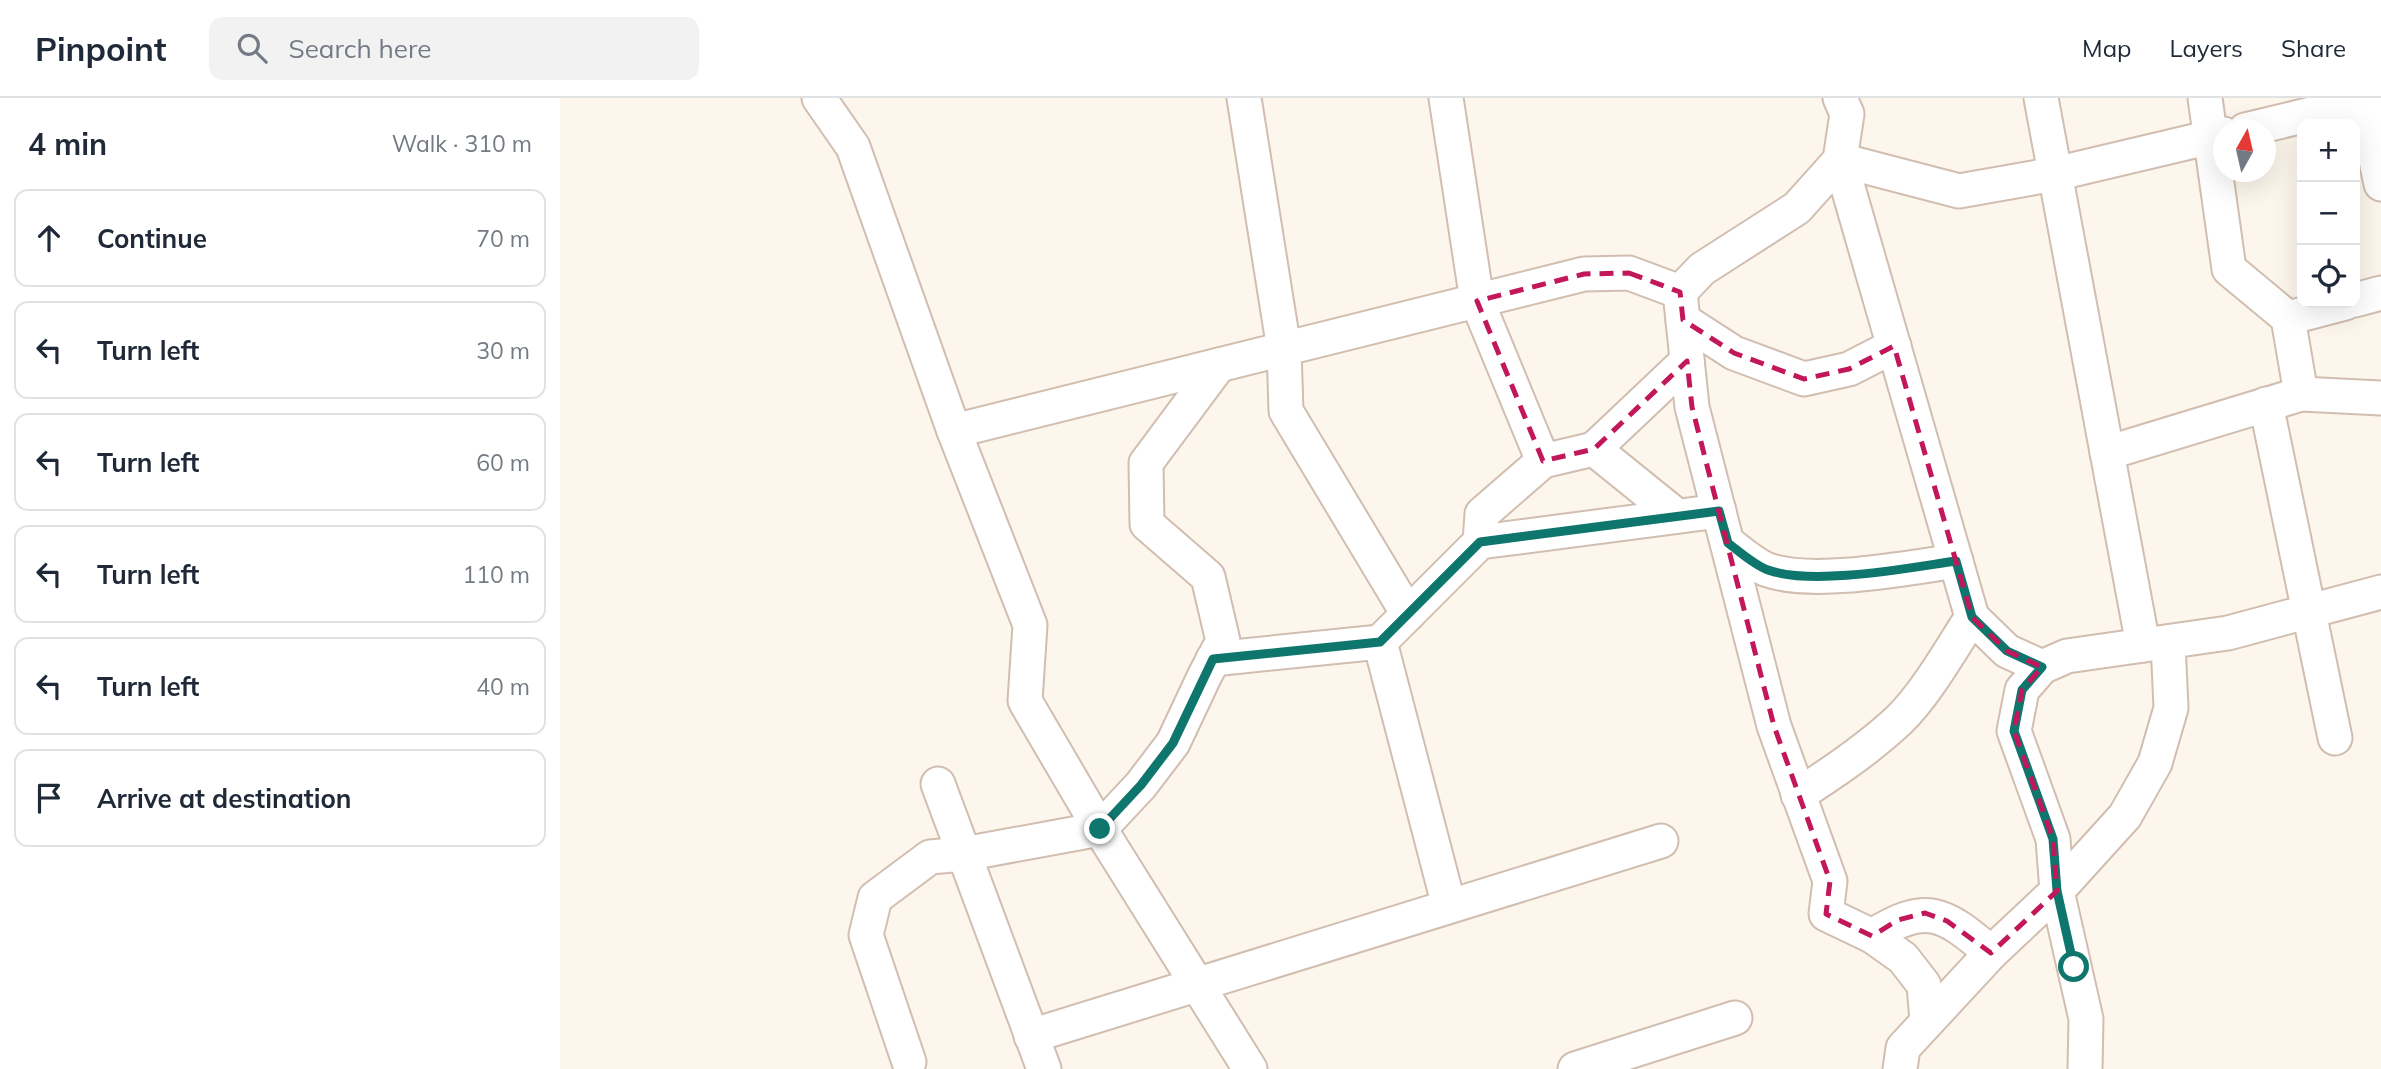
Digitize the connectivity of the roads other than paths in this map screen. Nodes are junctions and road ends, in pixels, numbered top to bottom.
1 (818, 98) edge
2 (1244, 98) edge
3 (1446, 98) edge
4 (1840, 98) edge
5 (2041, 98) edge
6 (2205, 98) edge
7 (2368, 99) edge
8 (2276, 122) edge
9 (2213, 123) edge
10 (2213, 137) edge
11 (1840, 160) junction
12 (2055, 174) junction
13 (2221, 182) edge
14 (2381, 184) edge
15 (2381, 293) edge
16 (2360, 299) edge
17 (1477, 300) junction
18 (1681, 306) junction
19 (2326, 308) edge
20 (2287, 318) junction
21 (1894, 346) junction
22 (1284, 349) junction
23 (1687, 360) junction
24 (1219, 365) junction
25 (2301, 394) junction
26 (2381, 398) edge
27 (2266, 404) junction
28 (954, 431) junction
29 (1594, 449) junction
30 (2107, 453) junction
31 (1543, 461) junction
32 (1719, 511) junction
33 (1677, 516) junction
34 (1480, 542) junction
35 (1728, 543) junction
36 (1956, 561) junction
37 (2381, 592) edge
38 (2309, 611) junction
39 (1409, 614) junction
40 (1972, 617) junction
41 (1380, 642) junction
42 (2155, 643) junction
43 (1213, 659) junction
44 (2042, 667) junction
45 (2335, 738) dead end
46 (938, 785) dead end
47 (1798, 795) junction
48 (1100, 829) junction
49 (1661, 841) dead end
50 (964, 854) junction
51 (2057, 891) junction
52 (1450, 906) junction
53 (1872, 936) junction
54 (1991, 953) junction
55 (1197, 984) junction
56 (1735, 1018) dead end
57 (1927, 1021) junction
58 (1031, 1036) junction
59 (909, 1062) dead end
60 (1044, 1069) edge
61 (1250, 1069) edge
62 (1575, 1069) edge
63 (1900, 1069) edge
64 (2085, 1069) edge

1 - 28 street
2 - 22 street
3 - 17 street
4 - 11 street
5 - 12 street
6 - 9 street
7 - 8 street
7 - 14 street
10 - 12 street
11 - 12 street
11 - 18 street
11 - 21 street
12 - 30 street
13 - 20 street
15 - 16 street
17 - 18 street
17 - 22 street
17 - 31 street
18 - 21 street
18 - 23 street
19 - 20 street
20 - 25 street
21 - 36 street
22 - 24 street
22 - 39 street
23 - 29 street
23 - 32 street
24 - 28 street
24 - 43 street
25 - 26 street
25 - 27 street
27 - 30 street
27 - 38 street
28 - 48 street
29 - 31 street
29 - 33 street
30 - 42 street
31 - 34 street
32 - 33 street
32 - 35 street
33 - 34 street
34 - 39 street
35 - 36 street
35 - 47 street
36 - 40 street
37 - 38 street
38 - 42 street
38 - 45 street
39 - 41 street
40 - 44 street
40 - 47 street
41 - 43 street
41 - 52 street
42 - 44 street
42 - 51 street
43 - 48 street
44 - 51 street
46 - 50 street
47 - 53 street
48 - 50 street
48 - 55 street
49 - 52 street
50 - 58 street
50 - 59 street
51 - 54 street
51 - 64 street
52 - 55 street
53 - 54 street
53 - 57 street
54 - 57 street
55 - 58 street
55 - 61 street
56 - 62 street
57 - 63 street
58 - 60 street

